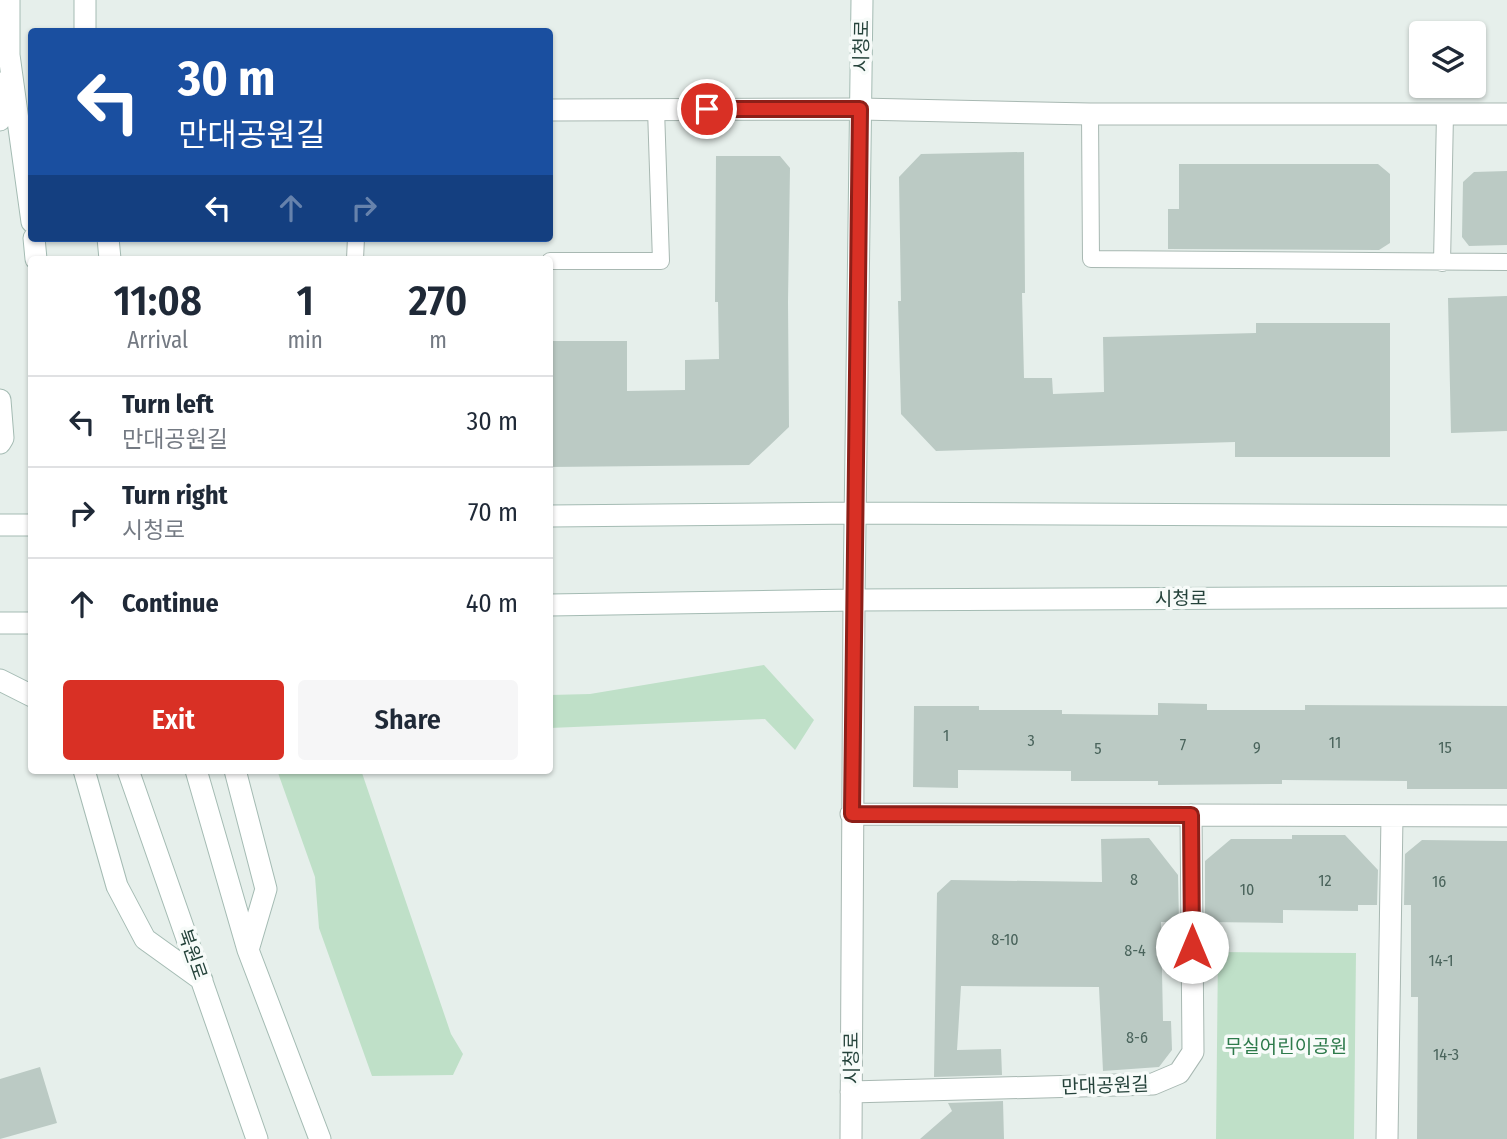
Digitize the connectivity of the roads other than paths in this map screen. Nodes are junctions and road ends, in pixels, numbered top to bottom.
1 (9, 0) edge
2 (85, 0) edge
3 (862, 0) edge
4 (85, 28) edge
5 (9, 55) junction
6 (656, 109) junction
7 (860, 109) junction
8 (553, 110) edge
9 (1090, 114) junction
10 (1445, 114) junction
11 (1507, 114) edge
12 (0, 120) edge
13 (28, 193) edge
14 (553, 261) edge
15 (1507, 262) edge
16 (1442, 263) junction
17 (0, 400) edge
18 (0, 443) edge
19 (855, 513) junction
20 (553, 516) edge
21 (1507, 516) edge
22 (0, 525) edge
23 (28, 525) edge
24 (1507, 597) edge
25 (854, 600) junction
26 (553, 605) edge
27 (0, 623) edge
28 (28, 623) edge
29 (0, 680) edge
30 (28, 694) edge
31 (85, 774) edge
32 (129, 774) edge
33 (197, 774) edge
34 (236, 774) edge
35 (852, 814) junction
36 (1191, 815) junction
37 (1392, 816) junction
38 (1507, 817) edge
39 (248, 950) junction
40 (202, 980) junction
41 (850, 1092) junction
42 (257, 1139) edge
43 (320, 1139) edge
44 (851, 1139) edge
45 (1387, 1139) edge

1 - 5 street
2 - 4 street
3 - 7 street, 시청로
5 - 12 street
5 - 13 street
6 - 7 street
6 - 8 street
6 - 14 lane
7 - 9 street
7 - 19 street, 시청로
9 - 10 street
9 - 16 lane
10 - 11 street
10 - 16 lane
15 - 16 lane
17 - 18 street
19 - 20 street
19 - 21 street
19 - 25 street, 시청로
22 - 23 street
24 - 25 street, 시청로
25 - 26 street, 시청로
25 - 35 street, 시청로
27 - 28 street
29 - 30 street
31 - 40 street
32 - 40 street, 북원로
33 - 39 street
34 - 39 street
35 - 36 street
35 - 41 street, 시청로
36 - 37 street
36 - 41 street, 만대공원길
37 - 38 street
37 - 45 street
39 - 43 street
40 - 42 street, 북원로
41 - 44 street, 시청로

